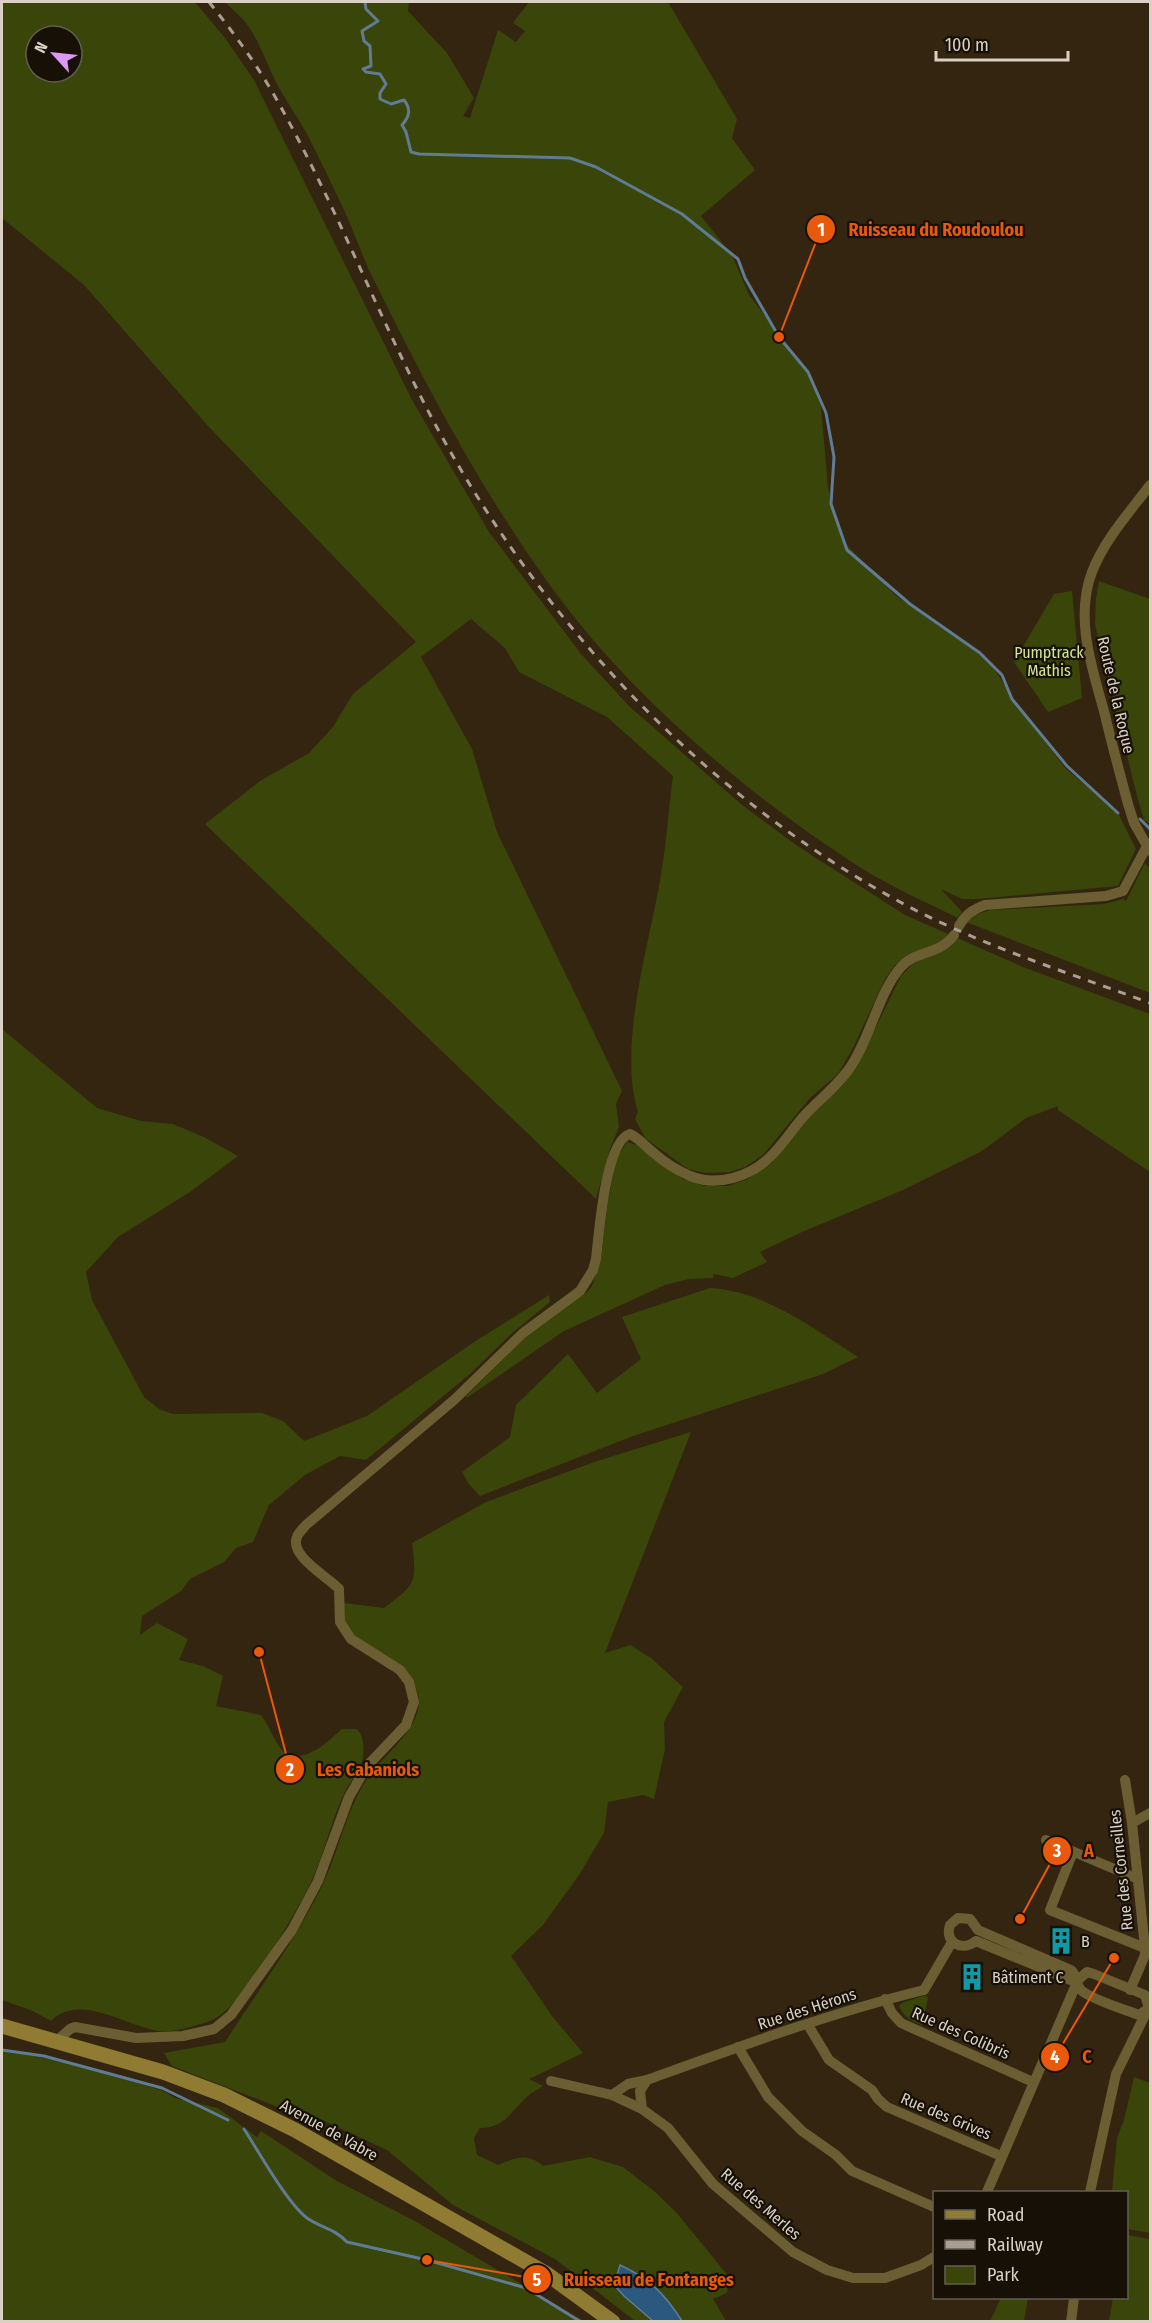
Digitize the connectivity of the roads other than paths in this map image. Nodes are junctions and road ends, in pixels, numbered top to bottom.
1 (1150, 485) edge
2 (1149, 849) edge
3 (1125, 1780) dead end
4 (1150, 1814) edge
5 (1132, 1823) junction
6 (1046, 1840) dead end
7 (1073, 1852) junction
8 (1138, 1879) junction
9 (1147, 1922) edge
10 (952, 1942) junction
11 (1145, 1948) junction
12 (1078, 1980) junction
13 (1130, 1990) junction
14 (885, 2000) junction
15 (1150, 2007) edge
16 (808, 2025) junction
17 (2, 2026) edge
18 (60, 2043) junction
19 (738, 2047) junction
20 (647, 2080) junction
21 (550, 2081) dead end
22 (1033, 2082) junction
23 (612, 2095) junction
24 (642, 2109) junction
25 (1001, 2156) junction
26 (988, 2191) edge
27 (1090, 2191) edge
28 (933, 2207) edge
29 (933, 2258) edge
30 (1074, 2299) edge
31 (613, 2322) edge
32 (1071, 2322) edge

1 - 2 street, Route de la Roque
2 - 18 street
3 - 5 street, Rue des Corneilles
4 - 5 street
5 - 8 street, Rue des Corneilles
6 - 7 street
7 - 8 street
7 - 11 street
8 - 9 street, Rue des Corneilles
9 - 11 street, Rue des Corneilles
10 - 12 street
10 - 12 street, Rue des Hérons
10 - 14 street, Rue des Hérons
11 - 13 street, Rue des Corneilles
12 - 13 street
12 - 15 street
12 - 22 street
13 - 15 street
14 - 16 street, Rue des Hérons
14 - 22 street, Rue des Colibris
15 - 27 street
16 - 19 street, Rue des Hérons
16 - 25 street, Rue des Grives
17 - 18 main road, Avenue de Vabre
18 - 31 main road, Avenue de Vabre
19 - 20 street, Rue des Hérons
19 - 28 street
20 - 23 street, Rue des Hérons
20 - 24 street
21 - 23 street
22 - 25 street
23 - 24 street
24 - 29 street, Rue des Merles
25 - 26 street
30 - 32 street

